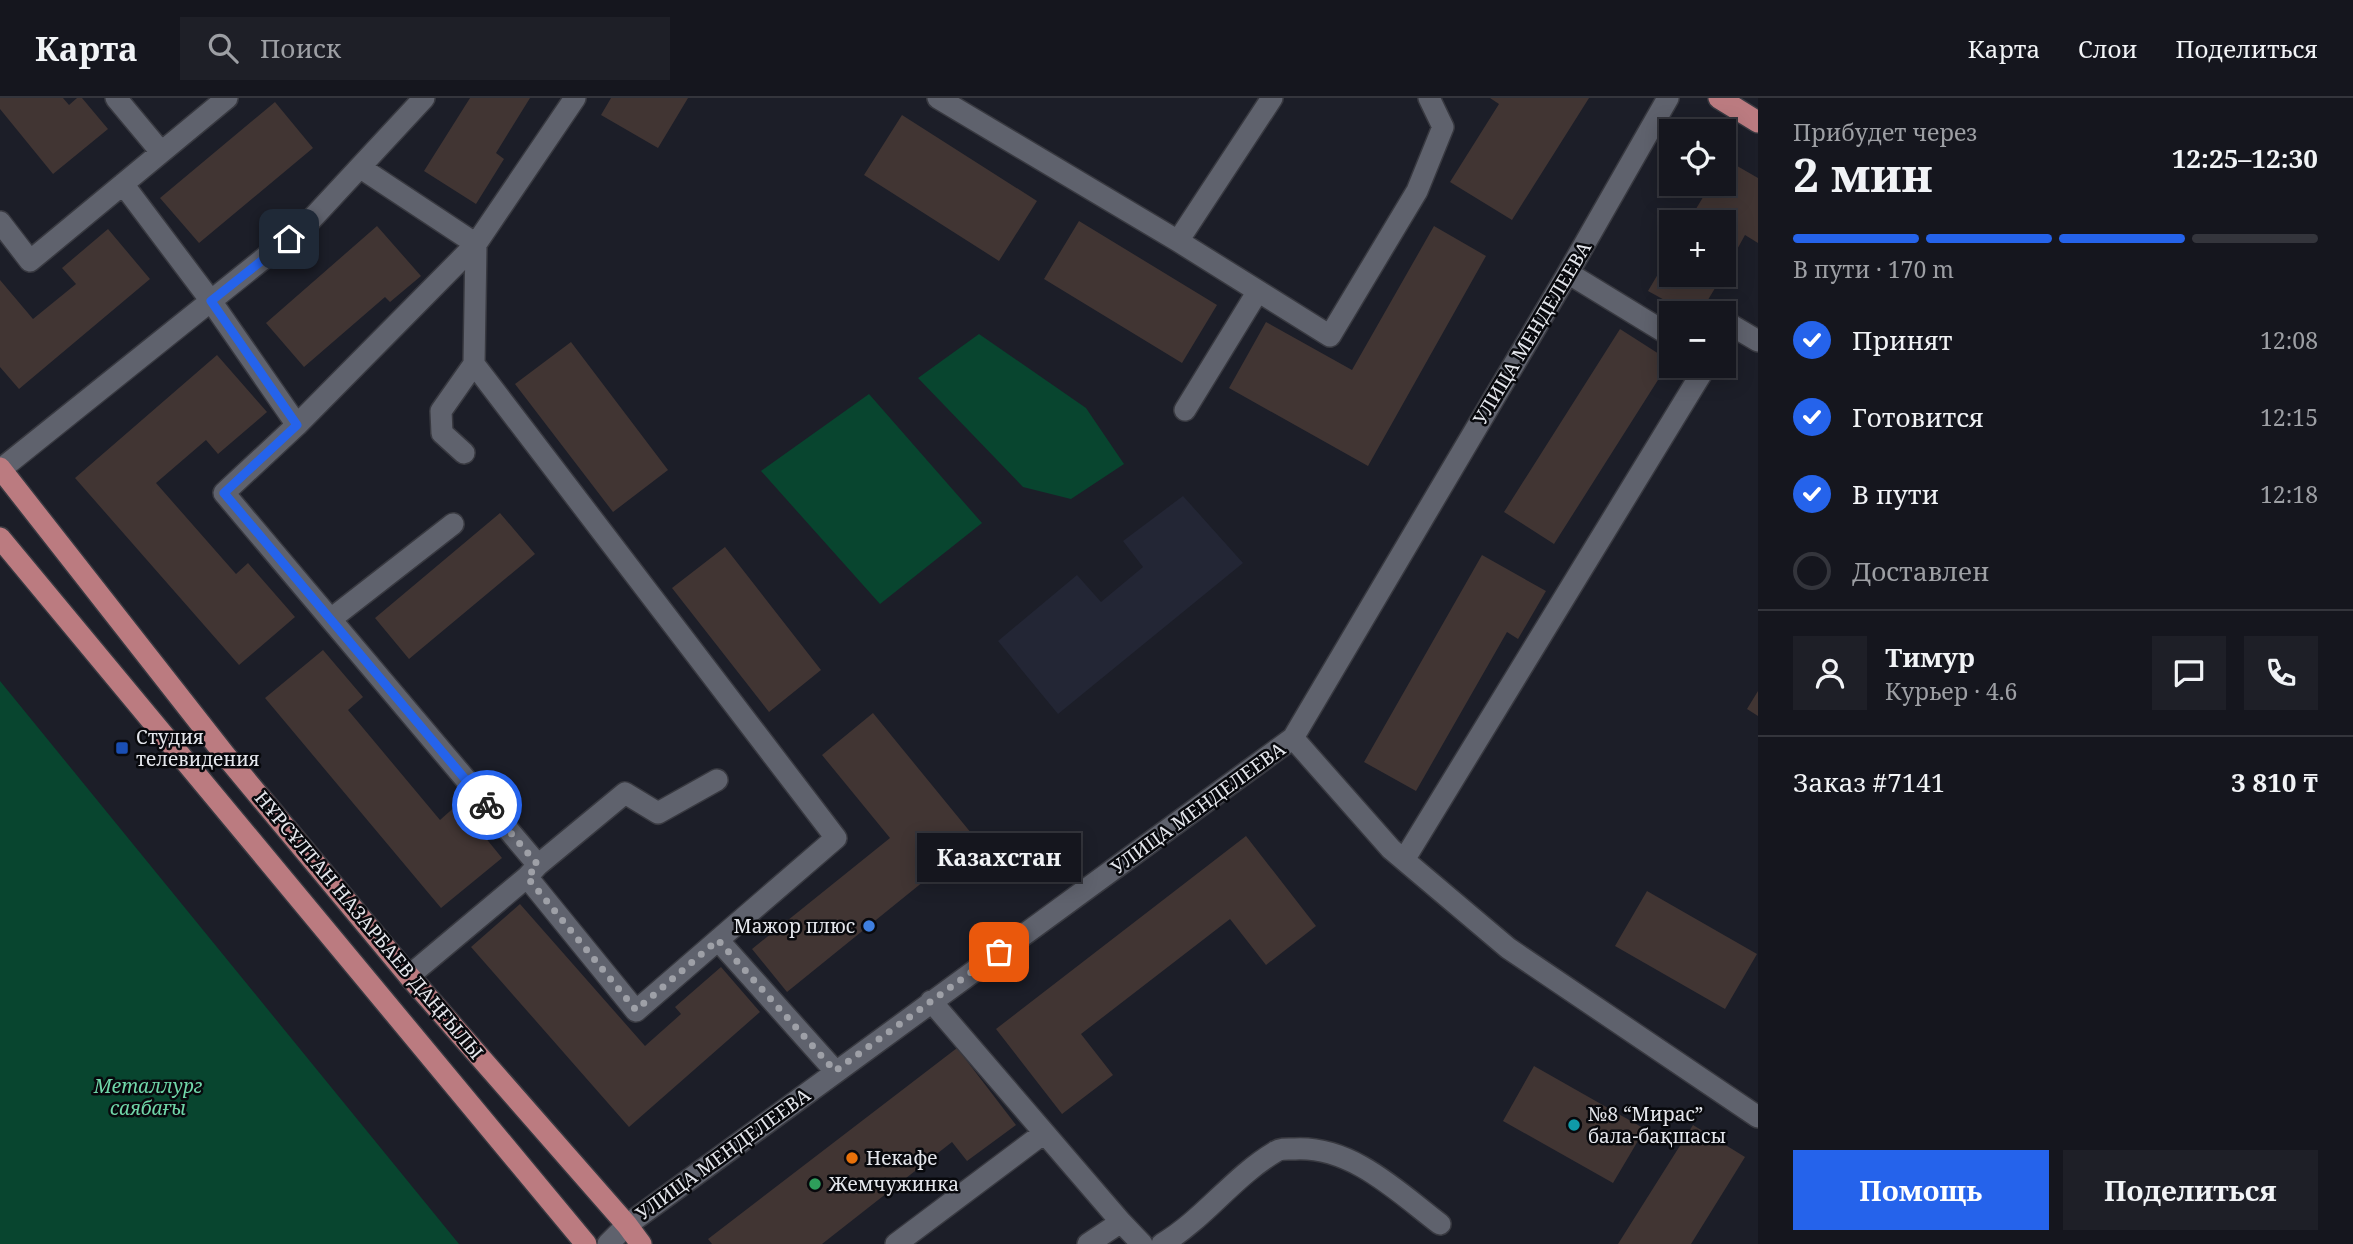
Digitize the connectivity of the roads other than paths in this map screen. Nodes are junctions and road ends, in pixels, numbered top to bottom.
1 (116, 98) edge
2 (227, 98) edge
3 (425, 98) edge
4 (576, 98) edge
5 (938, 98) edge
6 (1272, 98) edge
7 (1429, 98) edge
8 (1668, 98) edge
9 (1719, 98) edge
10 (1758, 122) edge
11 (161, 152) junction
12 (361, 167) junction
13 (123, 184) junction
14 (0, 222) edge
15 (1178, 242) junction
16 (476, 244) junction
17 (1568, 273) junction
18 (1258, 291) junction
19 (211, 301) junction
20 (1736, 328) edge
21 (1659, 329) edge
22 (1758, 341) edge
23 (474, 364) junction
24 (1699, 378) edge
25 (1185, 410) dead end
26 (297, 425) junction
27 (464, 453) dead end
28 (0, 469) edge
29 (453, 524) dead end
30 (0, 538) edge
31 (331, 620) junction
32 (1293, 738) junction
33 (717, 780) dead end
34 (1404, 860) junction
35 (532, 871) junction
36 (718, 940) junction
37 (409, 976) junction
38 (931, 1002) junction
39 (835, 1071) junction
40 (1758, 1117) edge
41 (1044, 1133) junction
42 (1121, 1222) junction
43 (1440, 1224) dead end
44 (627, 1225) junction
45 (586, 1244) edge
46 (608, 1244) edge
47 (642, 1244) edge
48 (896, 1244) edge
49 (1088, 1244) edge
50 (1142, 1244) edge
51 (1163, 1244) edge

1 - 11 street
2 - 11 street
3 - 12 street
4 - 16 street
5 - 15 street
6 - 15 street
7 - 18 street
8 - 17 street, УЛИЦА МЕНДЕЛЕЕВА
9 - 10 main road
11 - 13 street
12 - 16 street
12 - 19 street
13 - 14 street
13 - 19 street
15 - 18 street
16 - 23 street
16 - 26 street
17 - 21 street
17 - 32 street, УЛИЦА МЕНДЕЛЕЕВА
18 - 25 street
19 - 26 street
19 - 28 street
20 - 22 street
23 - 27 street
23 - 36 street
24 - 34 street
26 - 31 street
28 - 37 main road, НҰРСҰЛТАН НАЗАРБАЕВ ДАҢҒЫЛЫ
29 - 31 street
30 - 45 main road, НҰРСҰЛТАН НАЗАРБАЕВ ДАҢҒЫЛЫ
31 - 35 street
32 - 34 street
32 - 38 street, УЛИЦА МЕНДЕЛЕЕВА
33 - 35 street
34 - 40 street
35 - 36 street
35 - 37 street
36 - 39 street
37 - 44 main road, НҰРСҰЛТАН НАЗАРБАЕВ ДАҢҒЫЛЫ
38 - 39 street, УЛИЦА МЕНДЕЛЕЕВА
38 - 41 street
39 - 44 street, УЛИЦА МЕНДЕЛЕЕВА
41 - 42 street
41 - 48 street
42 - 49 street
42 - 50 street
43 - 51 street
44 - 46 street, УЛИЦА МЕНДЕЛЕЕВА
44 - 47 main road, НҰРСҰЛТАН НАЗАРБАЕВ ДАҢҒЫЛЫ

